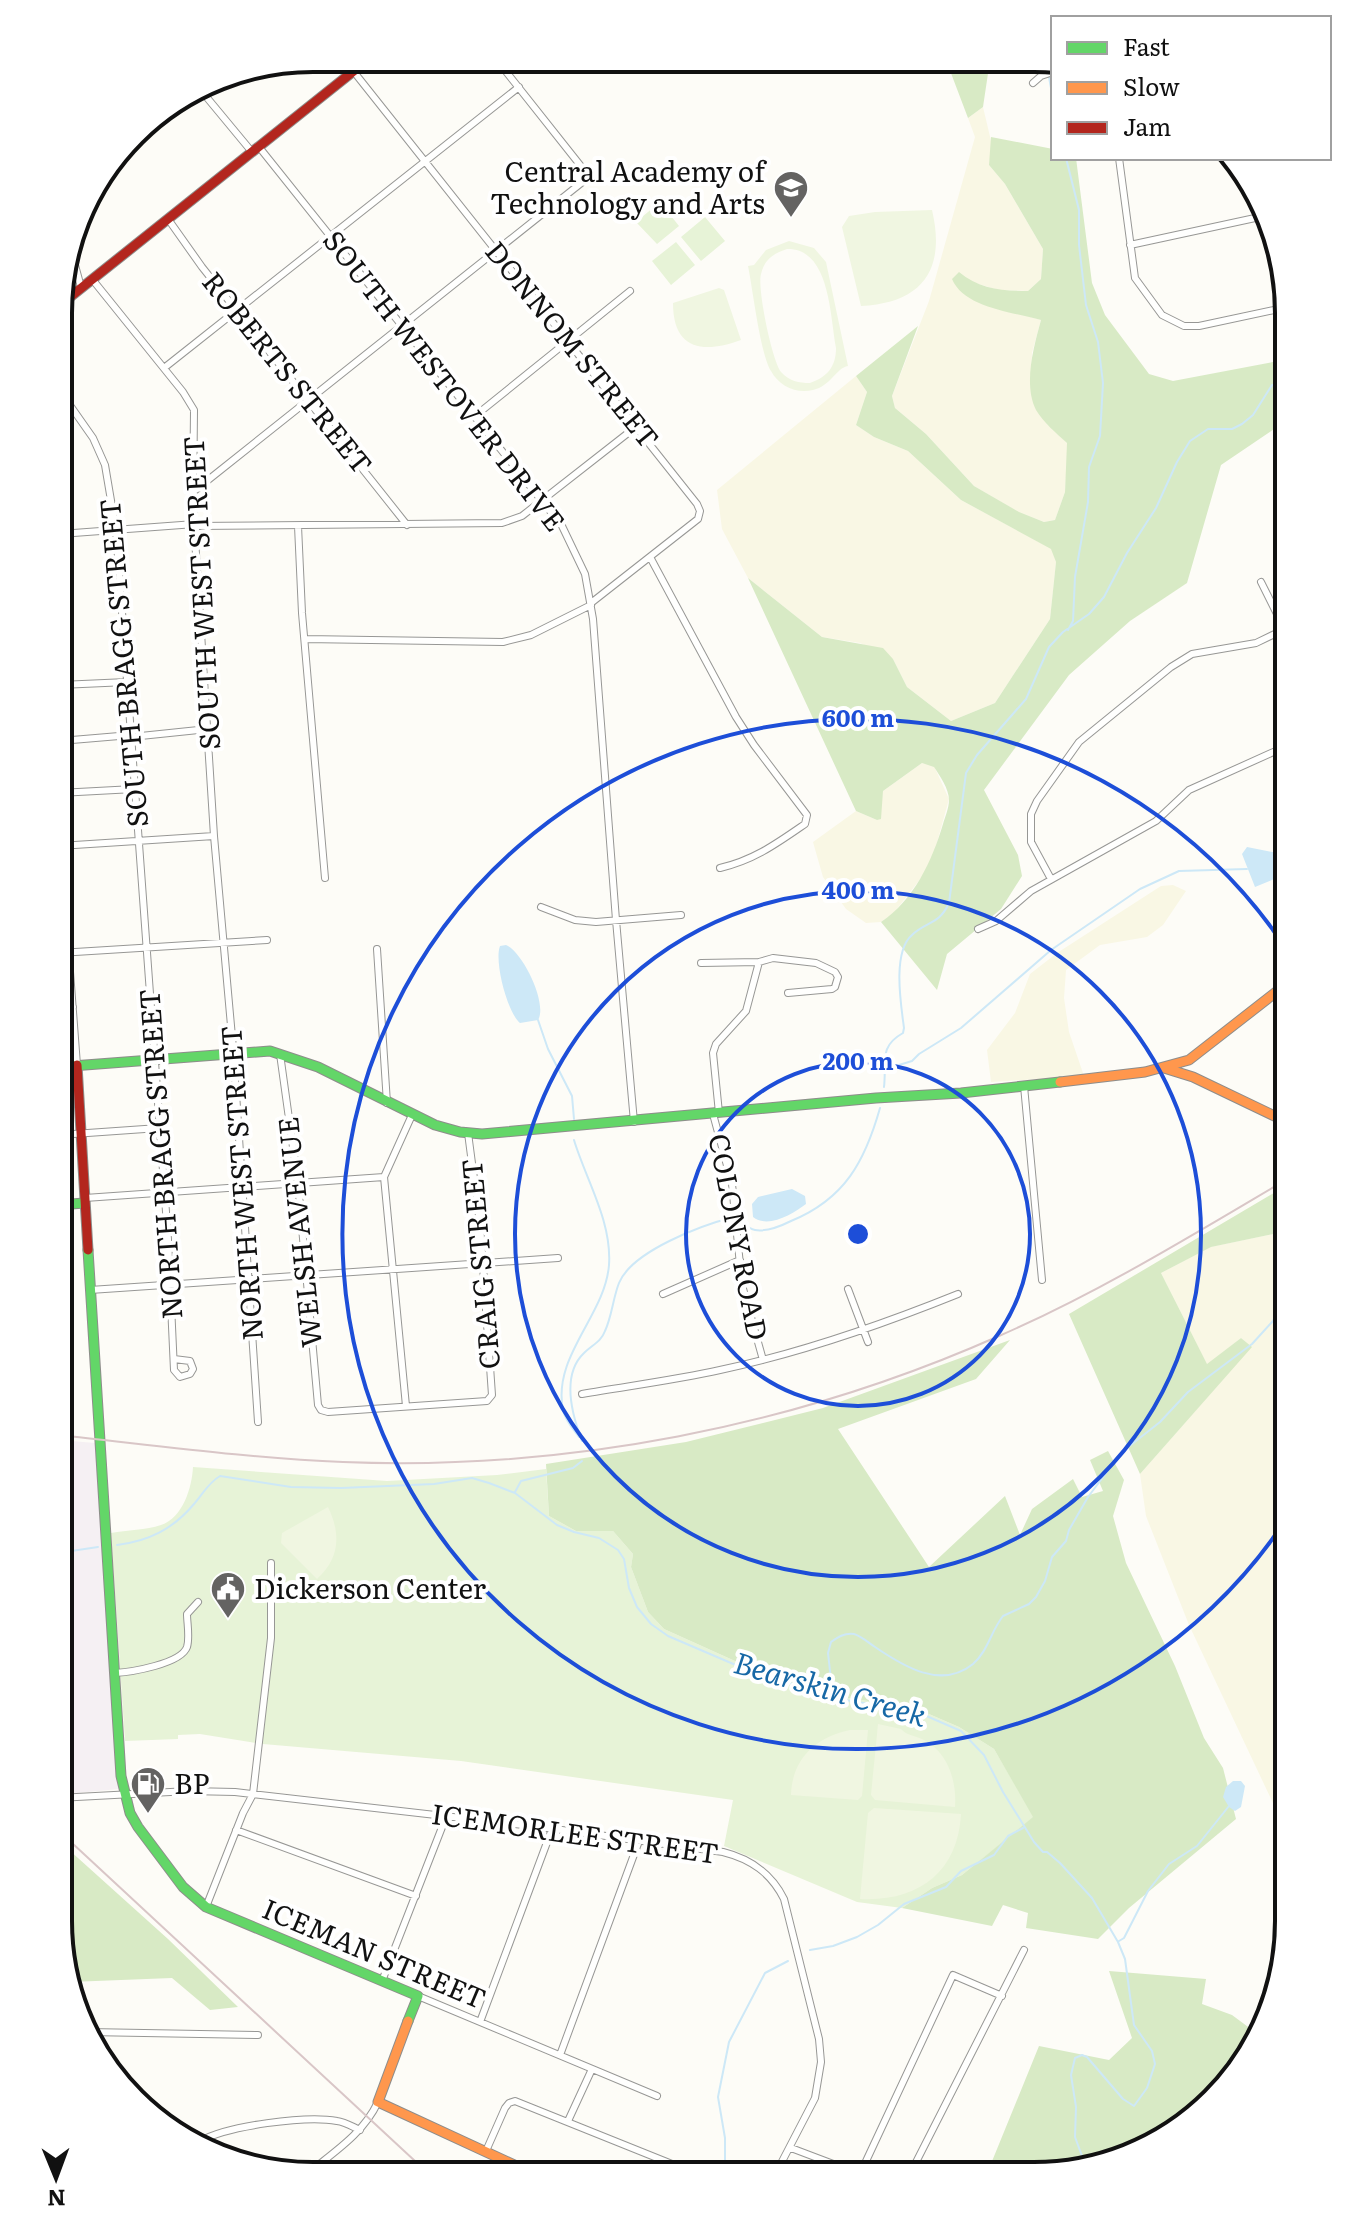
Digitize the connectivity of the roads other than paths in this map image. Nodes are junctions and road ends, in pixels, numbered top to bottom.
1 (352, 72) edge
2 (358, 72) edge
3 (507, 72) edge
4 (1050, 73) edge
5 (1033, 83) dead end
6 (519, 87) junction
7 (207, 97) edge
8 (256, 150) junction
9 (1119, 160) edge
10 (425, 161) junction
11 (1256, 218) edge
12 (168, 219) junction
13 (330, 236) junction
14 (1130, 245) junction
15 (497, 251) junction
16 (76, 270) edge
17 (92, 279) junction
18 (81, 287) junction
19 (630, 291) dead end
20 (73, 294) edge
21 (237, 310) junction
22 (1275, 310) edge
23 (402, 326) junction
24 (569, 341) junction
25 (164, 368) junction
26 (309, 400) junction
27 (72, 408) edge
28 (475, 416) junction
29 (637, 426) junction
30 (193, 492) junction
31 (542, 501) junction
32 (195, 525) junction
33 (408, 525) junction
34 (298, 526) junction
35 (116, 530) junction
36 (72, 533) edge
37 (650, 557) junction
38 (1261, 582) dead end
39 (591, 604) junction
40 (1275, 606) edge
41 (1275, 634) edge
42 (305, 639) junction
43 (127, 682) junction
44 (72, 684) edge
45 (208, 729) junction
46 (131, 736) junction
47 (72, 740) edge
48 (1275, 751) edge
49 (134, 789) junction
50 (72, 792) edge
51 (214, 836) junction
52 (138, 842) junction
53 (72, 845) edge
54 (720, 868) dead end
55 (325, 878) dead end
56 (1051, 879) junction
57 (541, 907) dead end
58 (681, 915) dead end
59 (616, 920) junction
60 (978, 929) dead end
61 (267, 940) dead end
62 (225, 943) junction
63 (147, 948) junction
64 (377, 949) dead end
65 (72, 953) edge
66 (759, 962) junction
67 (701, 963) dead end
68 (788, 993) dead end
69 (1275, 994) edge
70 (72, 996) edge
71 (73, 1007) joint
72 (233, 1053) junction
73 (280, 1053) junction
74 (153, 1059) junction
75 (77, 1065) junction
76 (72, 1066) edge
77 (1164, 1068) junction
78 (1024, 1086) junction
79 (387, 1103) junction
80 (716, 1114) junction
81 (412, 1115) junction
82 (1275, 1116) edge
83 (634, 1122) junction
84 (159, 1128) junction
85 (80, 1133) junction
86 (468, 1133) junction
87 (72, 1134) edge
88 (384, 1177) junction
89 (298, 1183) junction
90 (243, 1187) junction
91 (164, 1192) junction
92 (84, 1201) junction
93 (72, 1203) edge
94 (558, 1258) dead end
95 (740, 1260) junction
96 (483, 1263) junction
97 (393, 1268) junction
98 (305, 1273) junction
99 (248, 1279) junction
100 (1042, 1280) dead end
101 (170, 1285) junction
102 (848, 1289) dead end
103 (90, 1290) junction
104 (663, 1294) dead end
105 (958, 1294) dead end
106 (863, 1329) junction
107 (868, 1342) dead end
108 (174, 1359) dead end
109 (763, 1360) junction
110 (582, 1394) dead end
111 (406, 1406) junction
112 (258, 1422) dead end
113 (271, 1563) dead end
114 (198, 1602) dead end
115 (115, 1673) junction
116 (124, 1793) junction
117 (253, 1794) junction
118 (72, 1797) edge
119 (446, 1817) junction
120 (552, 1829) junction
121 (236, 1830) junction
122 (639, 1841) junction
123 (416, 1896) junction
124 (206, 1907) junction
125 (1024, 1950) dead end
126 (382, 1981) junction
127 (418, 1996) junction
128 (1002, 1996) junction
129 (480, 2022) junction
130 (99, 2032) edge
131 (258, 2035) dead end
132 (560, 2055) junction
133 (592, 2069) junction
134 (657, 2096) dead end
135 (378, 2102) junction
136 (568, 2121) junction
137 (360, 2130) junction
138 (208, 2138) edge
139 (791, 2148) junction
140 (486, 2151) junction
141 (321, 2162) edge
142 (509, 2162) edge
143 (667, 2162) edge
144 (783, 2162) edge
145 (828, 2162) edge
146 (868, 2162) edge
147 (916, 2162) edge

1 - 8 main road
2 - 10 street, DONNOM STREET
3 - 6 street
4 - 5 street
6 - 10 street
6 - 15 street
7 - 8 street, SOUTH WESTOVER DRIVE
8 - 12 main road
8 - 13 street, SOUTH WESTOVER DRIVE
9 - 14 street
10 - 13 street
10 - 15 street, DONNOM STREET
11 - 14 street
12 - 17 main road
12 - 21 street, ROBERTS STREET
13 - 21 street
13 - 23 street, SOUTH WESTOVER DRIVE
14 - 22 street
15 - 23 street
15 - 24 street, DONNOM STREET
16 - 18 street
17 - 18 main road
17 - 25 street, SOUTH WEST STREET
18 - 20 main road
19 - 24 street
21 - 25 street
21 - 26 street, ROBERTS STREET
23 - 26 street
23 - 28 street, SOUTH WESTOVER DRIVE
24 - 28 street
24 - 29 street, DONNOM STREET
25 - 30 street, SOUTH WEST STREET
26 - 30 street
26 - 33 street, ROBERTS STREET
27 - 35 street, SOUTH BRAGG STREET
28 - 31 street, SOUTH WESTOVER DRIVE
29 - 31 street
29 - 37 street, DONNOM STREET
30 - 32 street, SOUTH WEST STREET
31 - 33 street
31 - 39 street, SOUTH WESTOVER DRIVE
32 - 34 street
32 - 35 street
32 - 45 street, SOUTH WEST STREET
33 - 34 street
34 - 42 street
35 - 36 street
35 - 43 street, SOUTH BRAGG STREET
37 - 39 street
37 - 54 street
38 - 40 street
39 - 42 street
39 - 59 street, SOUTH WESTOVER DRIVE
41 - 56 street
42 - 55 street
43 - 44 street
43 - 46 street, SOUTH BRAGG STREET
45 - 46 street
45 - 51 street, SOUTH WEST STREET
46 - 47 street
46 - 49 street, SOUTH BRAGG STREET
48 - 56 street
49 - 50 street
49 - 52 street, SOUTH BRAGG STREET
51 - 52 street
51 - 62 street, SOUTH WEST STREET
52 - 53 street
52 - 63 street, SOUTH BRAGG STREET
56 - 60 street
57 - 59 street
58 - 59 street
59 - 83 street, SOUTH WESTOVER DRIVE
61 - 62 street
62 - 63 street
62 - 72 street, NORTH WEST STREET
63 - 65 street
63 - 74 street, NORTH BRAGG STREET
64 - 79 street
66 - 67 street
66 - 68 street
66 - 80 street, COLONY ROAD
69 - 77 main road
70 - 71 street
71 - 75 street
72 - 73 main road
72 - 74 main road
72 - 90 street, NORTH WEST STREET
73 - 79 main road
73 - 89 street, WELSH AVENUE
74 - 75 main road
74 - 84 street, NORTH BRAGG STREET
75 - 76 main road
75 - 85 main road, ICEMAN STREET
77 - 78 main road
77 - 82 main road
78 - 80 main road
78 - 100 street
79 - 81 main road
80 - 83 main road
80 - 95 street, COLONY ROAD
81 - 86 main road
81 - 88 street
83 - 86 main road
84 - 85 street
84 - 91 street, NORTH BRAGG STREET
85 - 87 street
85 - 92 main road, ICEMAN STREET
86 - 96 street, CRAIG STREET
88 - 89 street
88 - 97 street
89 - 90 street
89 - 98 street, WELSH AVENUE
90 - 91 street
90 - 99 street, NORTH WEST STREET
91 - 92 street
91 - 101 street, NORTH BRAGG STREET
92 - 93 main road
92 - 103 main road, ICEMAN STREET
94 - 96 street
95 - 104 street
95 - 109 street, COLONY ROAD
96 - 97 street
96 - 111 street, CRAIG STREET
97 - 98 street
97 - 111 street
98 - 99 street
98 - 111 street, WELSH AVENUE
99 - 101 street
99 - 112 street, NORTH WEST STREET
101 - 103 street
101 - 108 street, NORTH BRAGG STREET
102 - 106 street
103 - 115 main road, ICEMAN STREET
105 - 106 street
106 - 107 street
106 - 109 street
109 - 110 street
113 - 117 street
114 - 115 street
115 - 116 main road, ICEMAN STREET
116 - 117 street, ICEMORLEE STREET
116 - 118 street, ICEMORLEE STREET
116 - 124 main road, ICEMAN STREET
117 - 119 street, ICEMORLEE STREET
117 - 121 street
119 - 120 street, ICEMORLEE STREET
119 - 123 street
120 - 122 street, ICEMORLEE STREET
120 - 129 street
121 - 123 street
121 - 124 street
122 - 132 street
122 - 139 street, ICEMORLEE STREET
123 - 126 street
124 - 126 main road, ICEMAN STREET
125 - 128 street
126 - 127 main road, ICEMAN STREET
127 - 129 street, ICEMAN STREET
127 - 135 main road
128 - 146 street
128 - 147 street
129 - 132 street, ICEMAN STREET
130 - 131 street
132 - 133 street, ICEMAN STREET
133 - 134 street, ICEMAN STREET
133 - 136 street
135 - 137 street
135 - 140 main road
136 - 140 street
136 - 143 street
137 - 138 street
137 - 141 street
139 - 144 street, ICEMORLEE STREET
139 - 145 street
140 - 142 main road

